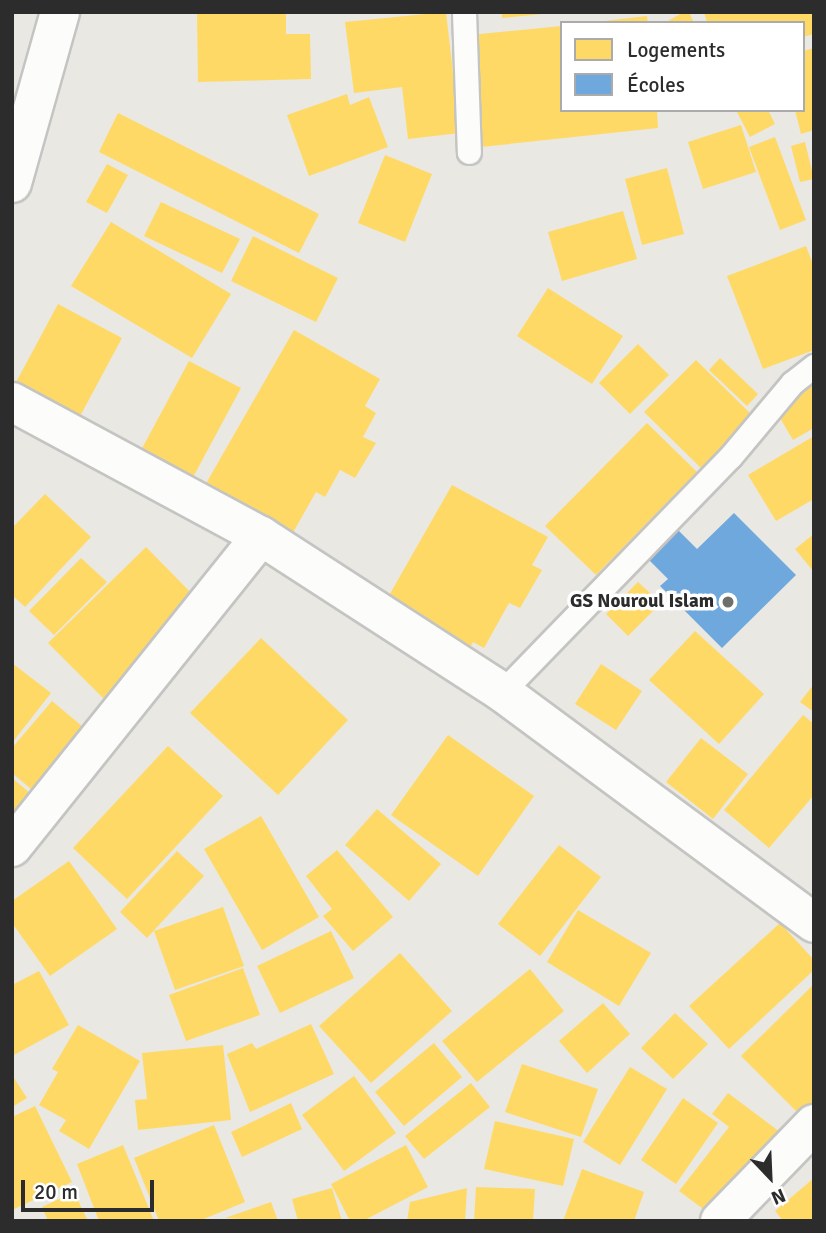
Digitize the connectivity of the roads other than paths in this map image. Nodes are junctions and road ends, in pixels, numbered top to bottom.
1 (60, 12) edge
2 (464, 12) edge
3 (19, 133) edge
4 (469, 152) dead end
5 (12, 183) edge
6 (814, 366) edge
7 (12, 402) edge
8 (261, 536) junction
9 (502, 692) junction
10 (12, 847) edge
11 (814, 923) edge
12 (814, 1124) edge
13 (720, 1221) edge

1 - 3 street
2 - 4 lane
3 - 5 street
6 - 9 lane
7 - 8 street
8 - 9 street
8 - 10 street
9 - 11 street
12 - 13 street

